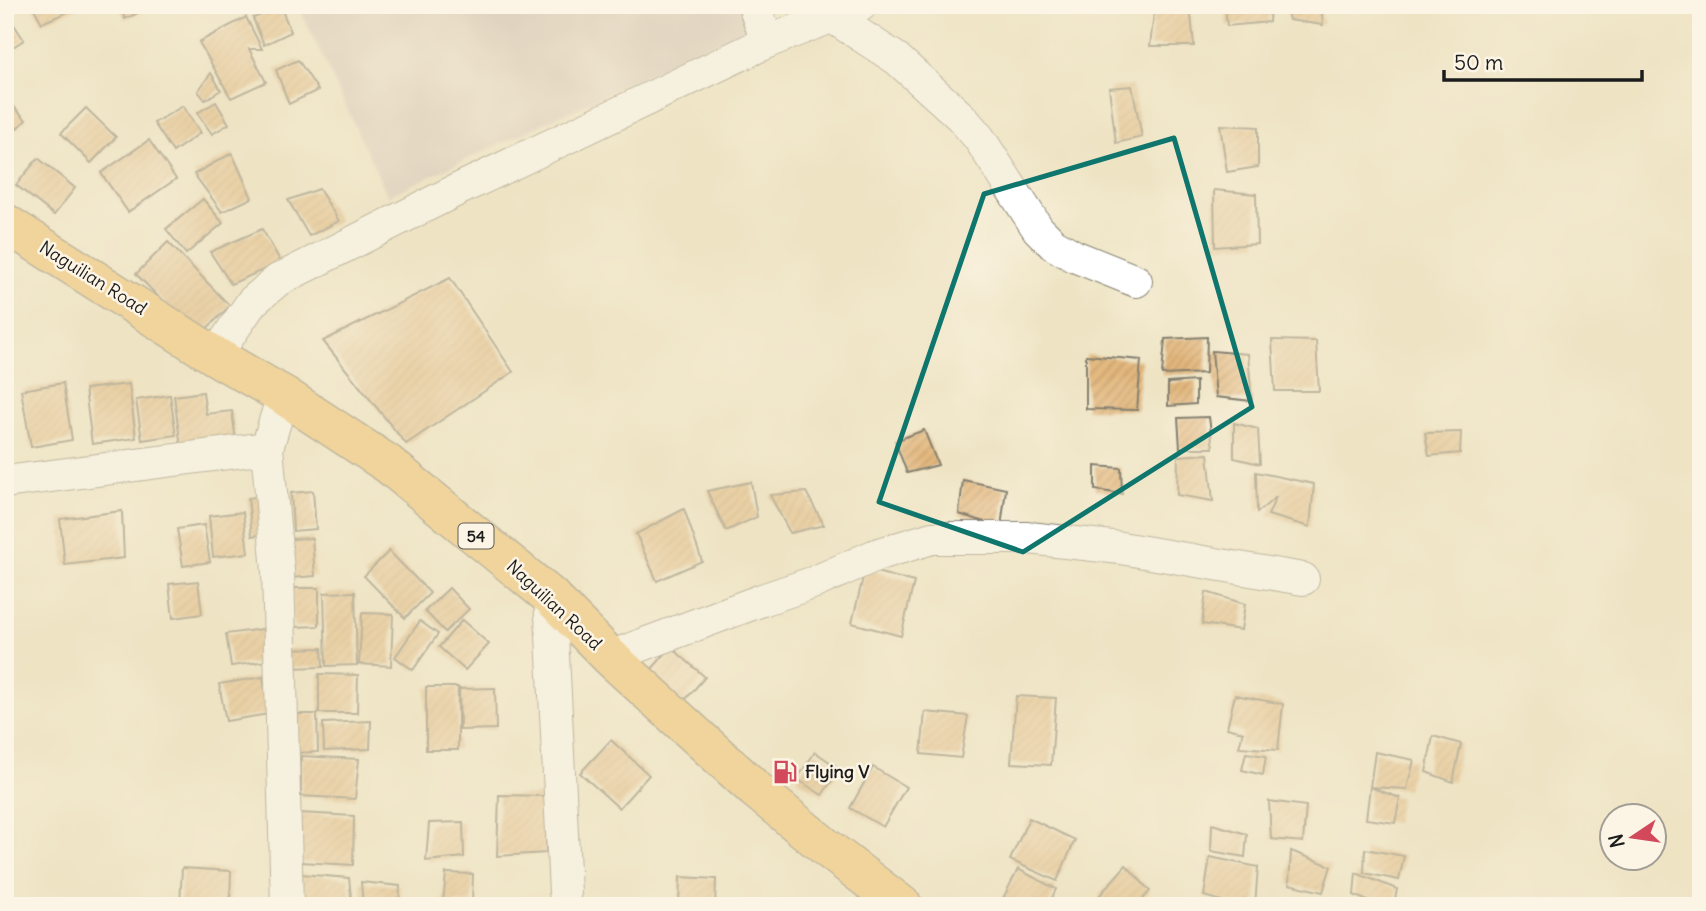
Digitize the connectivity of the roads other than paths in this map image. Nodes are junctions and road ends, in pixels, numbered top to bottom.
1 (754, 5) edge
2 (861, 5) edge
3 (831, 16) junction
4 (767, 42) junction
5 (5, 223) edge
6 (1136, 281) dead end
7 (215, 356) junction
8 (283, 396) junction
9 (267, 448) junction
10 (5, 482) edge
11 (1303, 579) dead end
12 (550, 596) junction
13 (610, 657) junction
14 (565, 892) dead end
15 (286, 906) edge
16 (903, 906) edge

1 - 4 street
2 - 3 street
3 - 4 street
3 - 6 street
4 - 7 street
5 - 7 highway, Naguilian Road / 54
7 - 8 highway, Naguilian Road / 54
8 - 9 street
8 - 12 highway, Naguilian Road / 54
9 - 10 street
9 - 15 street
11 - 13 street
12 - 13 highway, Naguilian Road / 54
12 - 14 street
13 - 16 highway, Naguilian Road / 54

